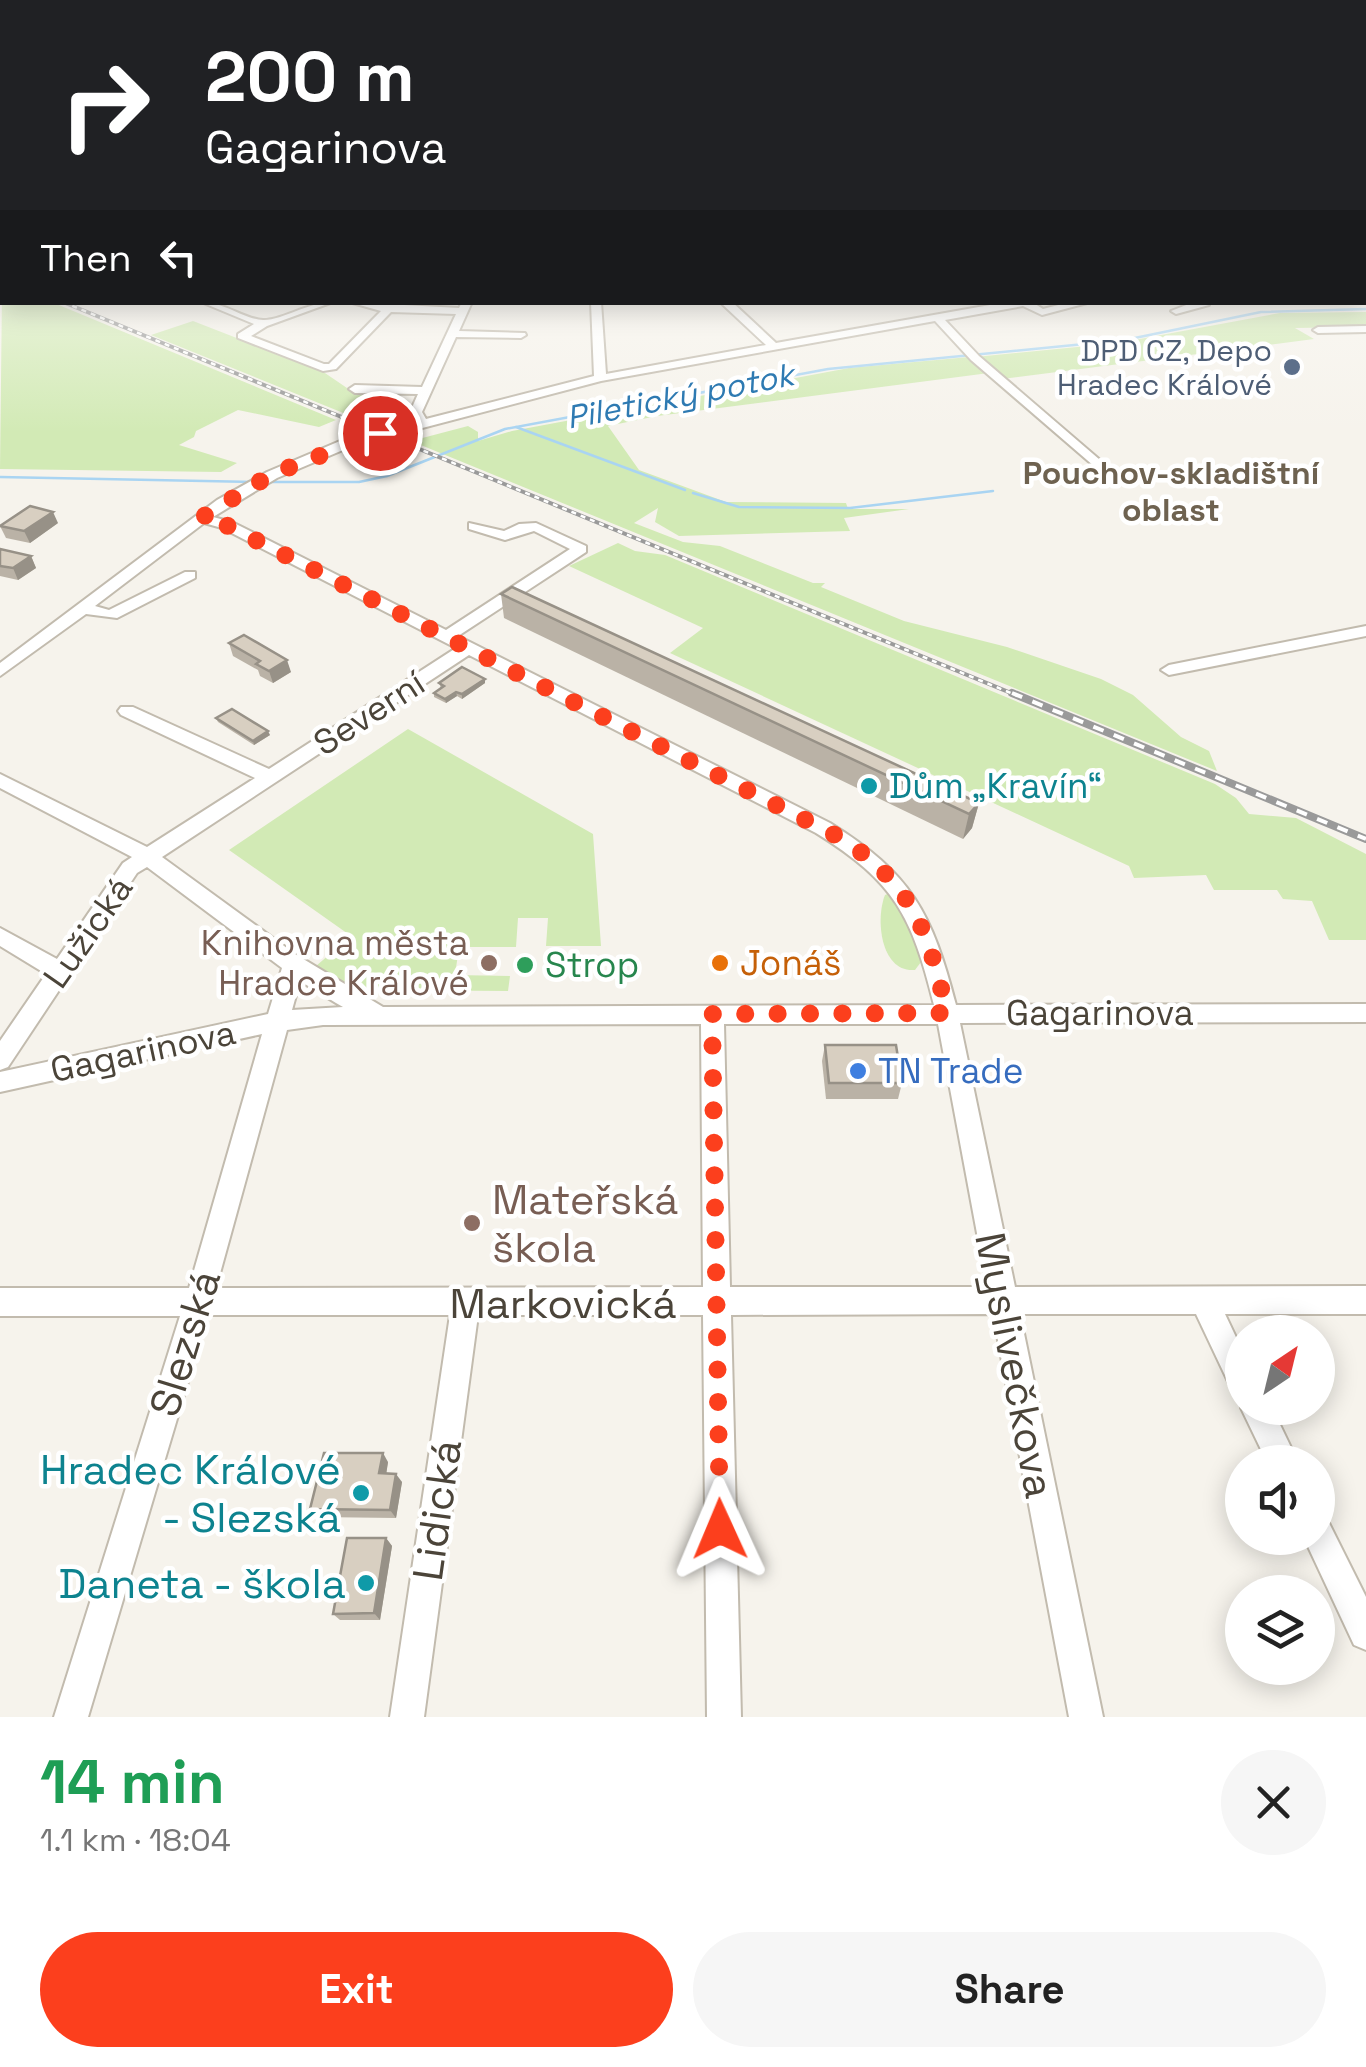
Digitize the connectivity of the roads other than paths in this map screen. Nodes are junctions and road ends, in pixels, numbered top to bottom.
1 (214, 305) edge
2 (319, 305) edge
3 (369, 305) edge
4 (596, 305) edge
5 (728, 305) edge
6 (1030, 305) edge
7 (1073, 305) edge
8 (1204, 305) edge
9 (983, 306) edge
10 (464, 307) edge
11 (388, 309) junction
12 (1176, 311) dead end
13 (937, 317) junction
14 (263, 324) junction
15 (1366, 329) edge
16 (1318, 330) dead end
17 (452, 334) junction
18 (521, 335) dead end
19 (774, 346) junction
20 (600, 378) junction
21 (355, 389) dead end
22 (426, 391) junction
23 (421, 421) junction
24 (1108, 475) dead end
25 (201, 518) junction
26 (474, 526) dead end
27 (190, 575) dead end
28 (82, 608) junction
29 (1366, 631) edge
30 (446, 637) junction
31 (468, 648) junction
32 (1168, 670) dead end
33 (0, 671) edge
34 (127, 711) dead end
35 (270, 777) junction
36 (0, 780) edge
37 (147, 857) junction
38 (0, 936) edge
39 (293, 967) junction
40 (60, 971) junction
41 (947, 1013) junction
42 (1366, 1013) edge
43 (712, 1014) junction
44 (379, 1015) junction
45 (280, 1021) junction
46 (0, 1060) edge
47 (0, 1082) edge
48 (1002, 1300) junction
49 (1204, 1300) junction
50 (1366, 1300) edge
51 (0, 1302) edge
52 (716, 1302) junction
53 (198, 1303) junction
54 (466, 1304) junction
55 (1225, 1344) edge
56 (1328, 1555) edge
57 (1366, 1634) edge
58 (71, 1717) edge
59 (407, 1717) edge
60 (724, 1717) edge
61 (1086, 1717) edge

1 - 14 street
2 - 14 street
3 - 11 street
4 - 20 street
5 - 19 street
6 - 7 street
8 - 12 street
9 - 13 street
10 - 11 street
10 - 17 street
11 - 14 street
13 - 19 street
13 - 24 street
15 - 16 street
17 - 18 street
17 - 22 street
19 - 20 street
20 - 23 street
21 - 22 street
22 - 23 street
23 - 25 street
25 - 28 street
25 - 30 street, Severní
26 - 30 street, Severní
27 - 28 street
28 - 33 street
29 - 32 street
30 - 31 street, Severní
31 - 35 street, Severní
31 - 41 street, Severní
34 - 35 street
35 - 37 street, Severní
36 - 37 street
37 - 39 street
37 - 40 street, Lužická
38 - 40 street
39 - 44 street
39 - 45 street, Slezská
40 - 46 street, Lužická
41 - 42 street, Gagarinova
41 - 43 street, Gagarinova
41 - 48 street, Myslivečkova
43 - 44 street, Gagarinova
43 - 52 street
44 - 45 street, Gagarinova
45 - 47 street, Gagarinova
45 - 53 street, Slezská
48 - 49 street, Markovická
48 - 52 street, Markovická
48 - 61 street, Myslivečkova
49 - 50 street, Markovická
49 - 55 street
51 - 53 street, Markovická
52 - 54 street, Markovická
52 - 60 street
53 - 54 street, Markovická
53 - 58 street, Slezská
54 - 59 street, Lidická
56 - 57 street

